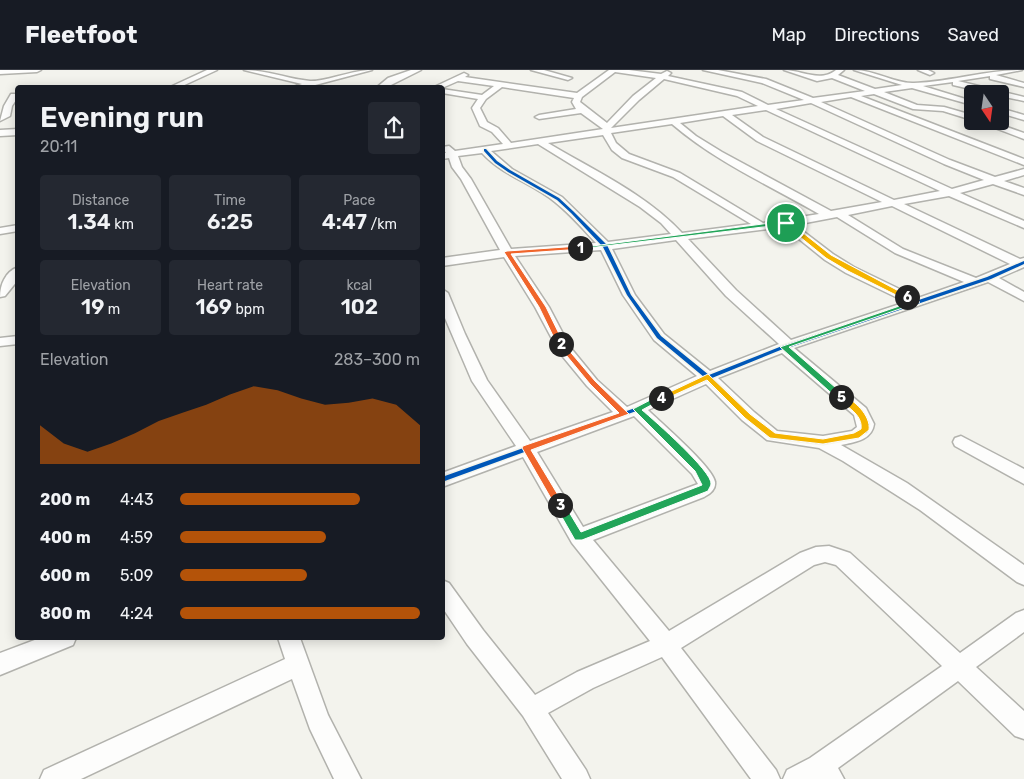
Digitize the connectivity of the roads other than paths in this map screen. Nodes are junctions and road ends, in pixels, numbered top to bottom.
1 (37, 70) edge
2 (212, 70) edge
3 (248, 70) edge
4 (368, 70) edge
5 (417, 70) edge
6 (535, 70) edge
7 (614, 70) edge
8 (671, 70) edge
9 (707, 70) edge
10 (788, 70) edge
11 (826, 70) edge
12 (858, 70) edge
13 (974, 70) edge
14 (1018, 70) edge
15 (26, 71) edge
16 (472, 71) edge
17 (0, 72) edge
18 (837, 72) edge
19 (988, 75) junction
20 (664, 77) junction
21 (455, 78) junction
22 (568, 78) dead end
23 (11, 80) dead end
24 (949, 81) junction
25 (309, 83) junction
26 (178, 85) edge
27 (303, 85) edge
28 (384, 85) edge
29 (441, 85) edge
30 (500, 85) junction
31 (1024, 85) edge
32 (912, 86) junction
33 (445, 91) edge
34 (873, 91) junction
35 (852, 95) junction
36 (13, 96) edge
37 (579, 96) junction
38 (483, 97) junction
39 (1024, 99) edge
40 (816, 101) junction
41 (964, 101) edge
42 (4, 107) edge
43 (770, 108) junction
44 (582, 110) junction
45 (531, 112) dead end
46 (1009, 113) edge
47 (725, 114) junction
48 (964, 115) edge
49 (538, 118) junction
50 (1024, 118) edge
51 (0, 119) edge
52 (674, 122) junction
53 (607, 130) junction
54 (1007, 130) edge
55 (3, 133) edge
56 (1024, 136) edge
57 (566, 137) junction
58 (0, 140) edge
59 (540, 142) junction
60 (509, 146) junction
61 (485, 150) junction
62 (448, 155) edge
63 (1024, 162) edge
64 (1024, 172) edge
65 (996, 181) junction
66 (952, 192) junction
67 (1024, 192) edge
68 (894, 203) junction
69 (834, 214) junction
70 (786, 223) junction
71 (1024, 225) edge
72 (761, 226) junction
73 (15, 228) edge
74 (0, 231) edge
75 (680, 236) junction
76 (605, 246) junction
77 (507, 252) junction
78 (445, 262) edge
79 (1021, 262) edge
80 (15, 275) edge
81 (983, 280) junction
82 (0, 293) edge
83 (1024, 297) edge
84 (445, 301) edge
85 (917, 302) junction
86 (15, 340) edge
87 (0, 342) edge
88 (786, 346) junction
89 (708, 377) junction
90 (631, 411) junction
91 (823, 442) junction
92 (961, 442) dead end
93 (526, 448) junction
94 (1024, 477) edge
95 (445, 479) edge
96 (579, 537) junction
97 (1024, 576) edge
98 (445, 593) edge
99 (1024, 620) edge
100 (60, 640) edge
101 (290, 640) edge
102 (666, 645) junction
103 (0, 664) edge
104 (298, 665) junction
105 (958, 666) junction
106 (531, 708) junction
107 (1024, 727) edge
108 (825, 773) edge
109 (53, 779) edge
110 (348, 779) edge
111 (577, 779) edge
112 (767, 779) edge
113 (796, 779) edge

1 - 15 street
2 - 26 street
3 - 25 street
4 - 25 street
5 - 28 street
6 - 22 street
7 - 20 street
7 - 37 street
8 - 20 street
9 - 40 street
10 - 18 street
11 - 18 street
12 - 32 street
13 - 19 street
14 - 19 street
15 - 17 street
15 - 23 street
16 - 21 street
18 - 34 street
19 - 24 street
19 - 31 street
20 - 43 street
20 - 53 street
21 - 29 street
21 - 30 street
24 - 32 street
24 - 39 street
25 - 27 street
30 - 37 street
30 - 38 street
32 - 34 street
32 - 41 street
33 - 38 street
34 - 35 street
34 - 48 street
35 - 40 street
35 - 63 street
36 - 42 street
37 - 44 street
38 - 60 street
40 - 43 street
40 - 65 street
42 - 51 street
43 - 47 street
43 - 66 street
44 - 49 street
44 - 53 street
45 - 49 street
46 - 50 street
47 - 52 street
47 - 68 street
49 - 57 street
52 - 53 street
52 - 69 street
53 - 57 street
53 - 72 street
54 - 56 street
55 - 58 street
57 - 59 street
59 - 60 street
59 - 75 street
60 - 61 street
61 - 62 street
61 - 76 street
62 - 77 street
64 - 65 street
65 - 66 street
65 - 67 street
66 - 68 street
66 - 71 street
68 - 69 street
68 - 79 street
69 - 70 street
69 - 81 street
70 - 72 street
70 - 85 street
72 - 75 street
73 - 74 street
75 - 76 street
75 - 88 street
76 - 77 street
76 - 89 street
77 - 78 street
77 - 90 street
79 - 81 street
80 - 82 street
81 - 83 street
81 - 85 street
84 - 93 street
85 - 88 street
86 - 87 street
88 - 89 street
88 - 91 street
89 - 90 street
89 - 91 street
90 - 93 street
90 - 96 street
91 - 97 street
92 - 94 street
93 - 95 street
93 - 96 street
96 - 102 street
98 - 106 street
99 - 105 street
100 - 103 street
101 - 104 street
102 - 105 street
102 - 106 street
102 - 112 street
104 - 109 street
104 - 110 street
105 - 107 street
105 - 108 street
106 - 111 street
108 - 113 street

